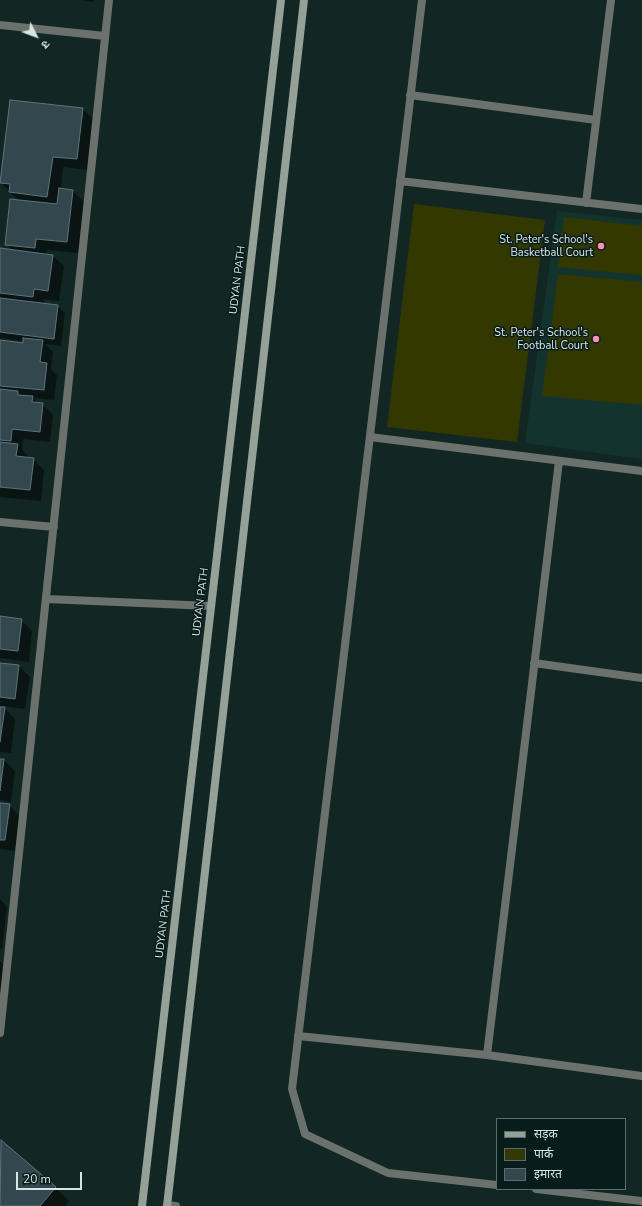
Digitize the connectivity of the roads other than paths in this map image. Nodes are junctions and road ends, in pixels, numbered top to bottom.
1 (109, 0) edge
2 (281, 0) edge
3 (304, 0) edge
4 (422, 0) edge
5 (611, 0) edge
6 (0, 25) edge
7 (105, 36) junction
8 (410, 95) junction
9 (596, 120) junction
10 (400, 181) junction
11 (586, 203) junction
12 (642, 210) edge
13 (370, 437) junction
14 (559, 461) junction
15 (642, 471) edge
16 (0, 522) edge
17 (54, 527) junction
18 (46, 599) junction
19 (211, 606) junction
20 (534, 662) junction
21 (642, 678) edge
22 (0, 1033) edge
23 (298, 1036) junction
24 (487, 1055) junction
25 (642, 1076) edge
26 (496, 1185) edge
27 (546, 1190) edge
28 (642, 1200) edge
29 (167, 1205) edge
30 (142, 1206) edge
31 (176, 1206) edge

1 - 7 street
2 - 19 main road, UDYAN PATH
3 - 29 main road
4 - 8 street
5 - 9 street
6 - 7 street
7 - 17 street
8 - 9 street
8 - 10 street
9 - 11 street
10 - 11 street
10 - 13 street
11 - 12 street
13 - 14 street
13 - 23 street
14 - 15 street
14 - 20 street
16 - 17 street
17 - 18 street
18 - 19 street
18 - 22 street
19 - 30 main road, UDYAN PATH
20 - 21 street
20 - 24 street
23 - 24 street
23 - 26 street
24 - 25 street
27 - 28 street
29 - 31 street

